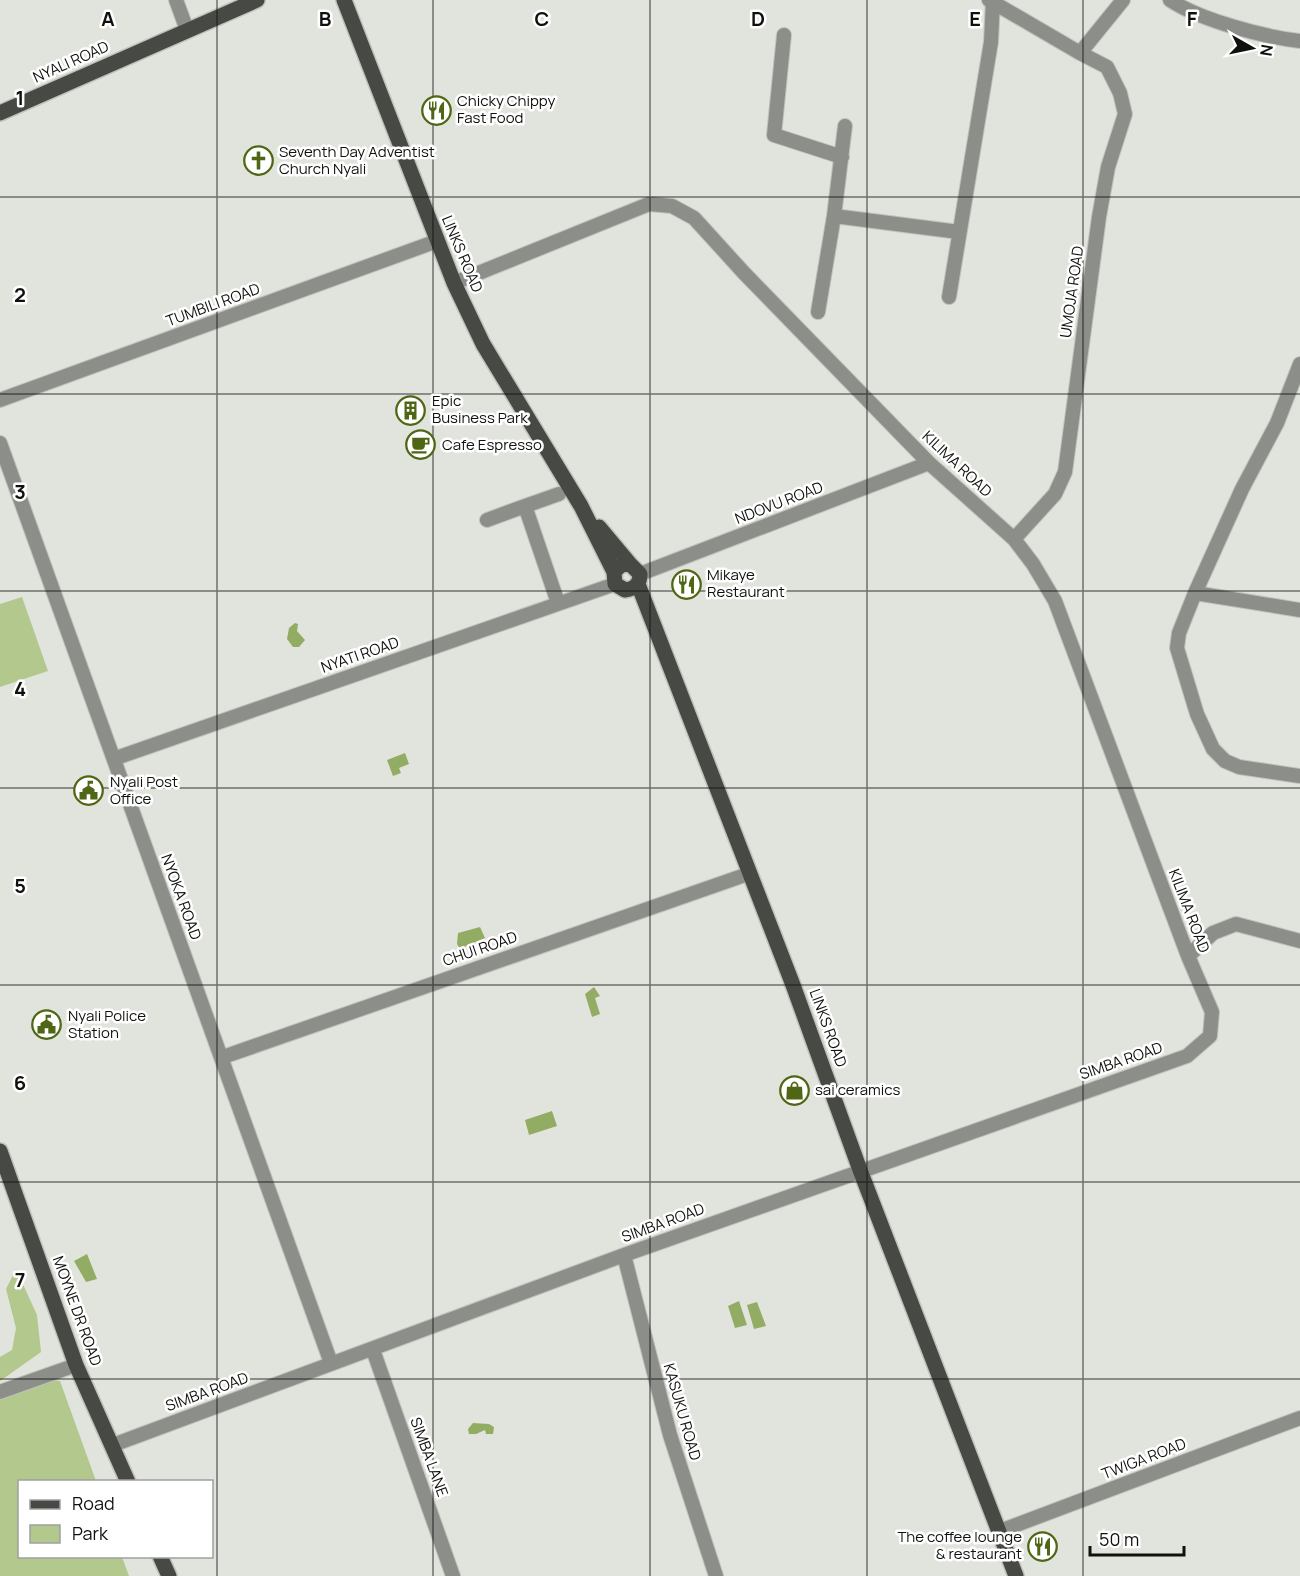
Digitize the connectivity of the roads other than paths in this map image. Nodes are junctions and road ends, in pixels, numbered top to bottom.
1 (176, 0) edge
2 (257, 0) edge
3 (344, 0) edge
4 (1123, 0) edge
5 (1170, 0) edge
6 (992, 1) edge
7 (187, 30) junction
8 (784, 35) dead end
9 (1300, 41) edge
10 (1080, 53) junction
11 (0, 113) edge
12 (845, 126) dead end
13 (842, 157) junction
14 (834, 216) junction
15 (959, 232) junction
16 (437, 241) junction
17 (454, 283) junction
18 (950, 297) dead end
19 (818, 312) dead end
20 (1300, 364) edge
21 (0, 400) edge
22 (0, 443) edge
23 (929, 462) junction
24 (559, 494) dead end
25 (525, 506) junction
26 (487, 520) dead end
27 (1014, 538) junction
28 (627, 578) junction
29 (1195, 592) junction
30 (558, 603) junction
31 (1300, 610) edge
32 (116, 758) junction
33 (1300, 776) edge
34 (748, 874) junction
35 (1300, 941) edge
36 (1188, 956) junction
37 (1213, 1025) joint
38 (223, 1056) junction
39 (0, 1151) edge
40 (860, 1170) junction
41 (624, 1255) junction
42 (373, 1350) junction
43 (332, 1364) junction
44 (76, 1365) junction
45 (0, 1392) edge
46 (1300, 1418) edge
47 (113, 1445) junction
48 (128, 1480) edge
49 (1000, 1531) junction
50 (160, 1558) edge
51 (1016, 1573) edge
52 (169, 1576) edge
53 (453, 1576) edge
54 (716, 1576) edge

1 - 7 street
2 - 7 main road, NYALI ROAD
3 - 16 main road, LINKS ROAD
4 - 10 street
5 - 9 street
6 - 10 street, UMOJA ROAD
6 - 15 street
7 - 11 main road, NYALI ROAD
8 - 13 street
10 - 27 street, UMOJA ROAD
12 - 13 street
13 - 14 street
14 - 15 street
14 - 19 street
15 - 18 street
16 - 17 main road, LINKS ROAD
16 - 21 street, TUMBILI ROAD
17 - 23 street, KILIMA ROAD
17 - 28 main road, LINKS ROAD
20 - 29 street
22 - 32 street, NYOKA ROAD
23 - 27 street, KILIMA ROAD
23 - 28 street, NDOVU ROAD
24 - 25 street
25 - 26 street
25 - 30 street
27 - 36 street, KILIMA ROAD
28 - 30 street, NYATI ROAD
28 - 34 main road, LINKS ROAD
29 - 31 street
29 - 33 street
30 - 32 street, NYATI ROAD
32 - 38 street, NYOKA ROAD
34 - 38 street, CHUI ROAD
34 - 40 main road, LINKS ROAD
35 - 36 street
36 - 37 street, KILIMA ROAD
37 - 40 street, SIMBA ROAD
38 - 43 street, NYOKA ROAD
39 - 44 main road, MOYNE DR ROAD
40 - 41 street, SIMBA ROAD
40 - 49 main road, LINKS ROAD
41 - 42 street, SIMBA ROAD
41 - 54 street, KASUKU ROAD
42 - 43 street, SIMBA ROAD
42 - 53 street, SIMBA LANE
43 - 47 street, SIMBA ROAD
44 - 45 street
44 - 47 main road, MOYNE DR ROAD
46 - 49 street, TWIGA ROAD
47 - 48 main road, MOYNE DR ROAD
49 - 51 main road, LINKS ROAD
50 - 52 main road

